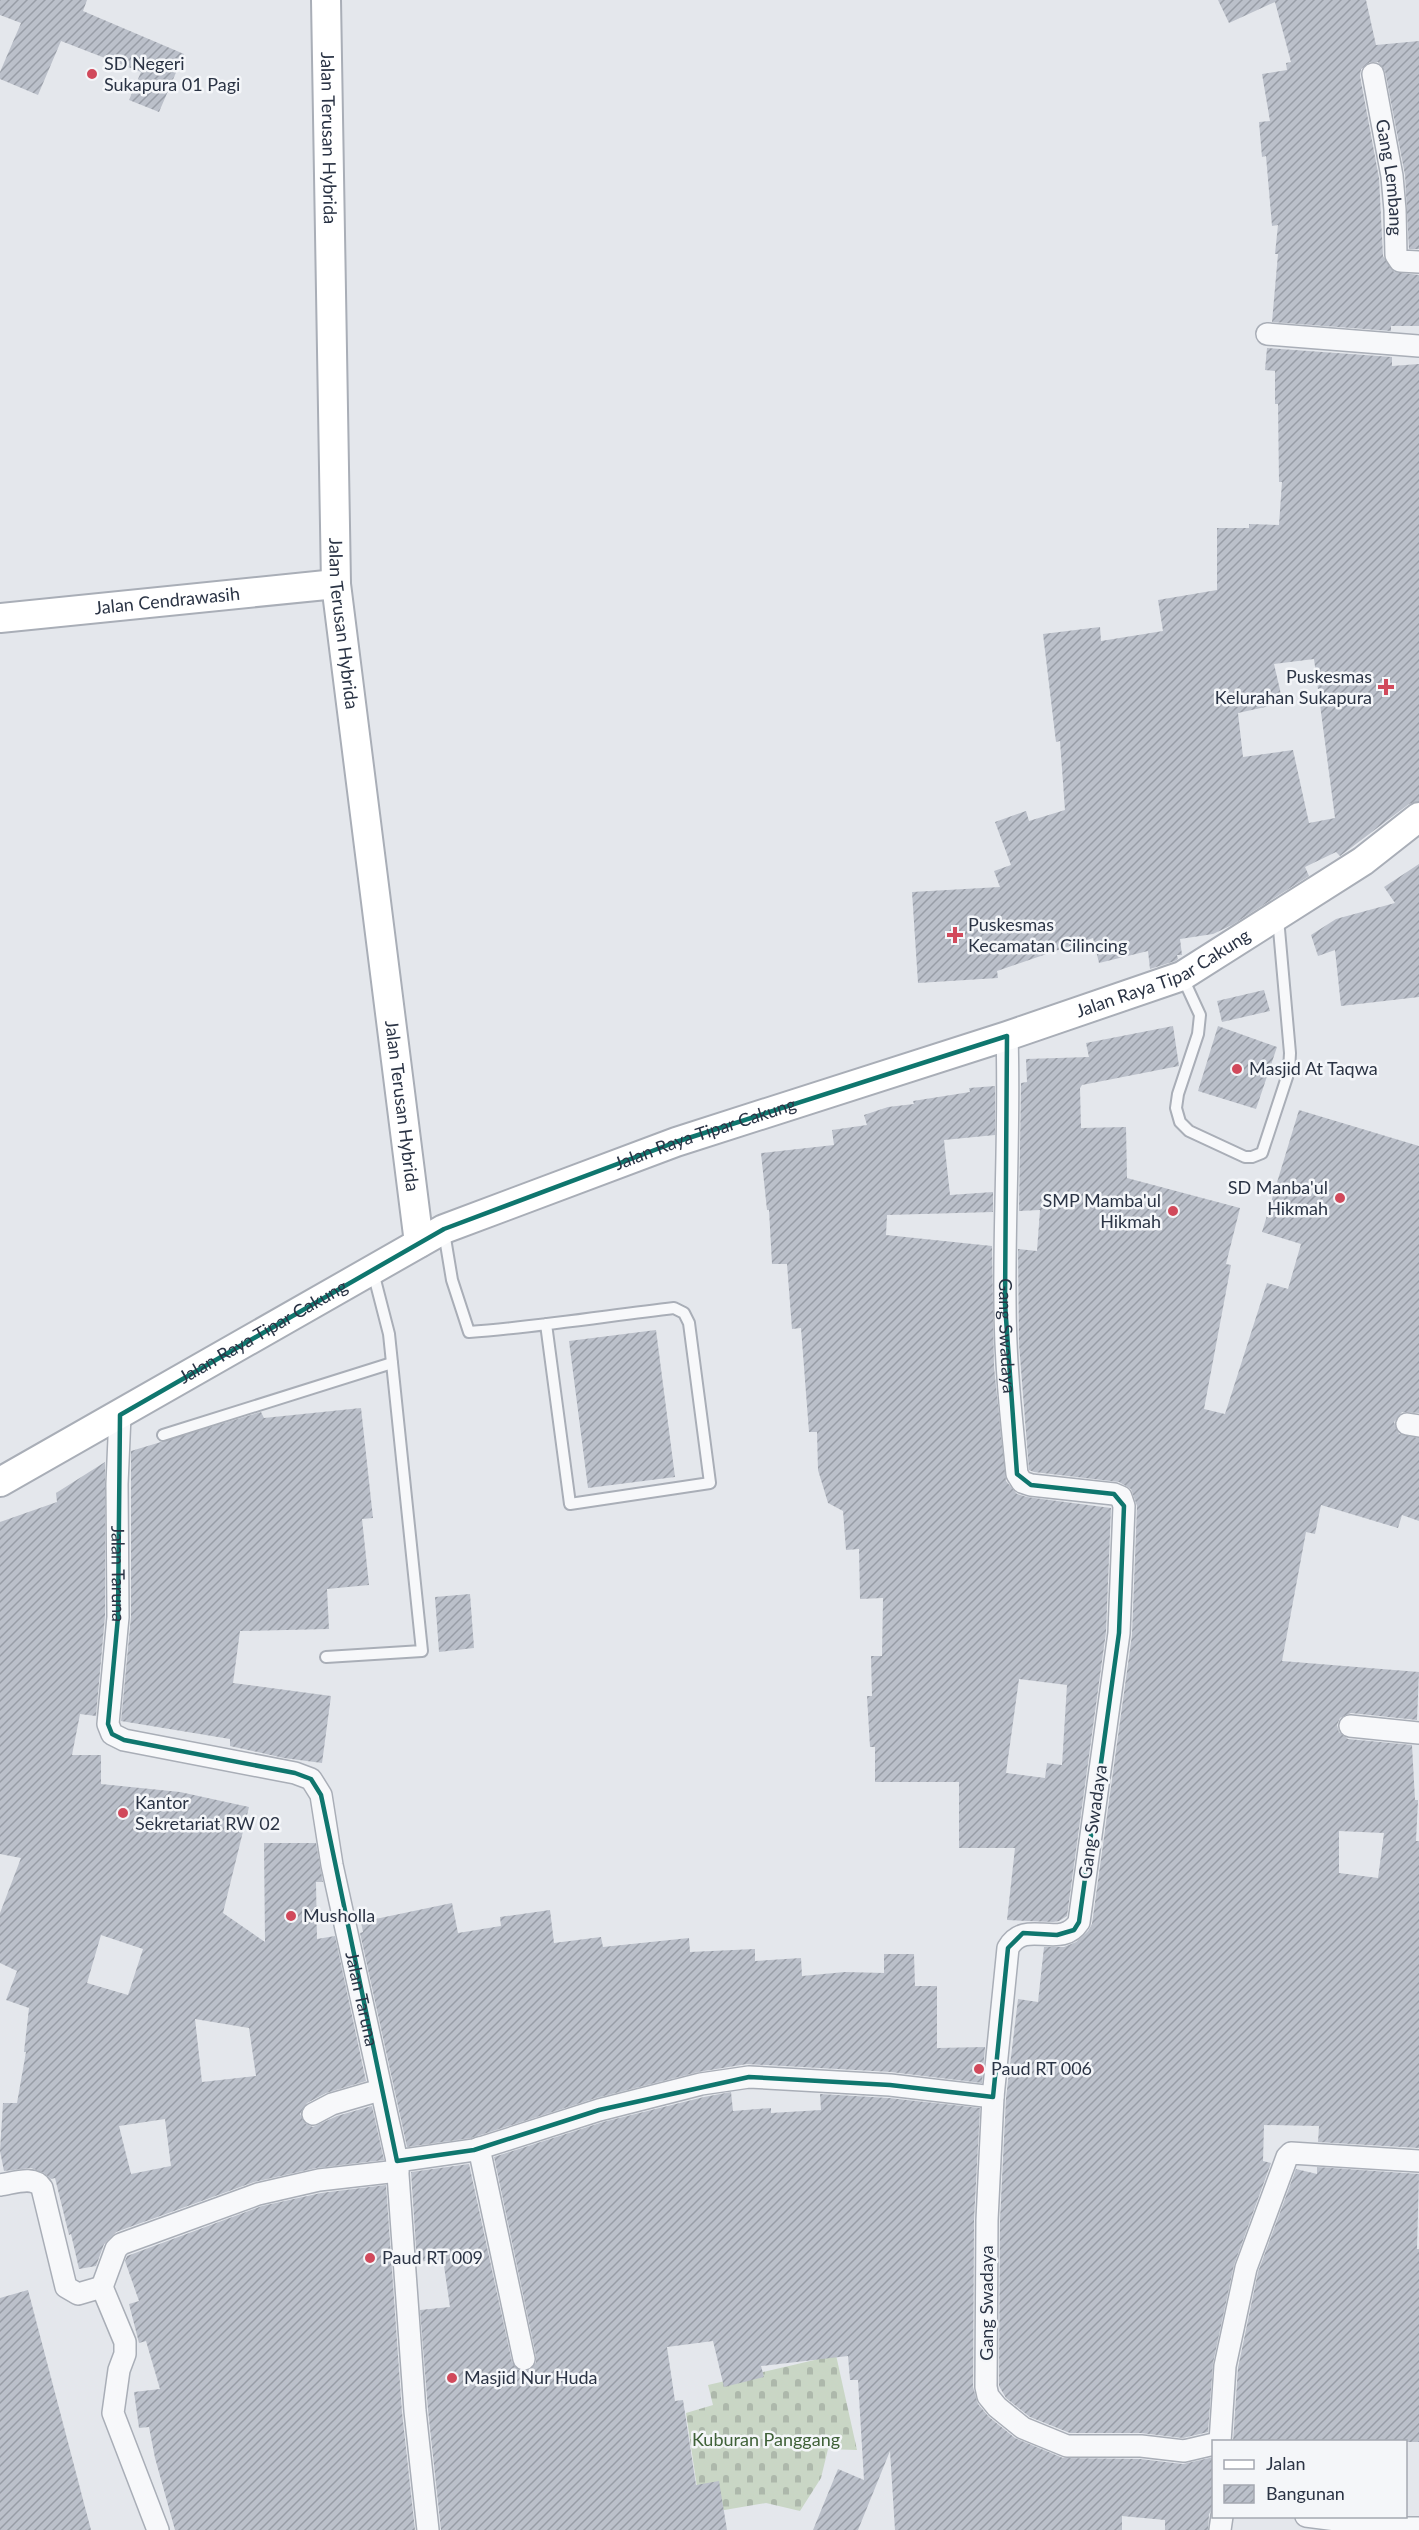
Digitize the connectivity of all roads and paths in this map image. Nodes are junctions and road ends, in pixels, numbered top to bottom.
1 (326, 0) edge
2 (1373, 74) dead end
3 (1419, 261) edge
4 (1267, 334) dead end
5 (1419, 346) edge
6 (336, 584) junction
7 (0, 618) edge
8 (1419, 817) edge
9 (1277, 916) junction
10 (1182, 976) junction
11 (1007, 1036) junction
12 (444, 1229) junction
13 (419, 1243) junction
14 (373, 1269) junction
15 (546, 1324) junction
16 (392, 1363) junction
17 (120, 1415) junction
18 (163, 1434) dead end
19 (0, 1482) edge
20 (326, 1657) dead end
21 (1350, 1726) dead end
22 (1419, 1733) edge
23 (380, 2090) junction
24 (993, 2097) junction
25 (313, 2114) dead end
26 (478, 2148) junction
27 (1419, 2161) edge
28 (397, 2166) junction
29 (0, 2185) edge
30 (102, 2287) junction
31 (524, 2359) dead end
32 (1220, 2440) edge
33 (1212, 2444) edge
34 (1314, 2518) edge
35 (1419, 2528) edge
36 (158, 2530) edge
37 (428, 2530) edge

1 - 6 street, Jalan Terusan Hybrida
2 - 3 street, Gang Lembang
4 - 5 street
6 - 7 street, Jalan Cendrawasih
6 - 13 street, Jalan Terusan Hybrida
8 - 9 street, Jalan Raya Tipar Cakung
9 - 10 street, Jalan Raya Tipar Cakung
9 - 10 lane
10 - 11 street, Jalan Raya Tipar Cakung
11 - 12 street, Jalan Raya Tipar Cakung
11 - 24 street, Gang Swadaya
12 - 13 street, Jalan Raya Tipar Cakung
12 - 15 lane
13 - 14 street, Jalan Raya Tipar Cakung
14 - 16 lane
14 - 17 street, Jalan Raya Tipar Cakung
15 - 15 lane
16 - 18 lane
16 - 20 lane
17 - 19 street, Jalan Raya Tipar Cakung
17 - 23 street, Jalan Taruna
21 - 22 street
23 - 25 street
23 - 28 street, Jalan Taruna
24 - 26 street
24 - 33 street, Gang Swadaya
26 - 28 street
26 - 31 street
27 - 32 street
28 - 30 street
28 - 37 street, Jalan Taruna
29 - 30 street
30 - 36 street
34 - 35 street

